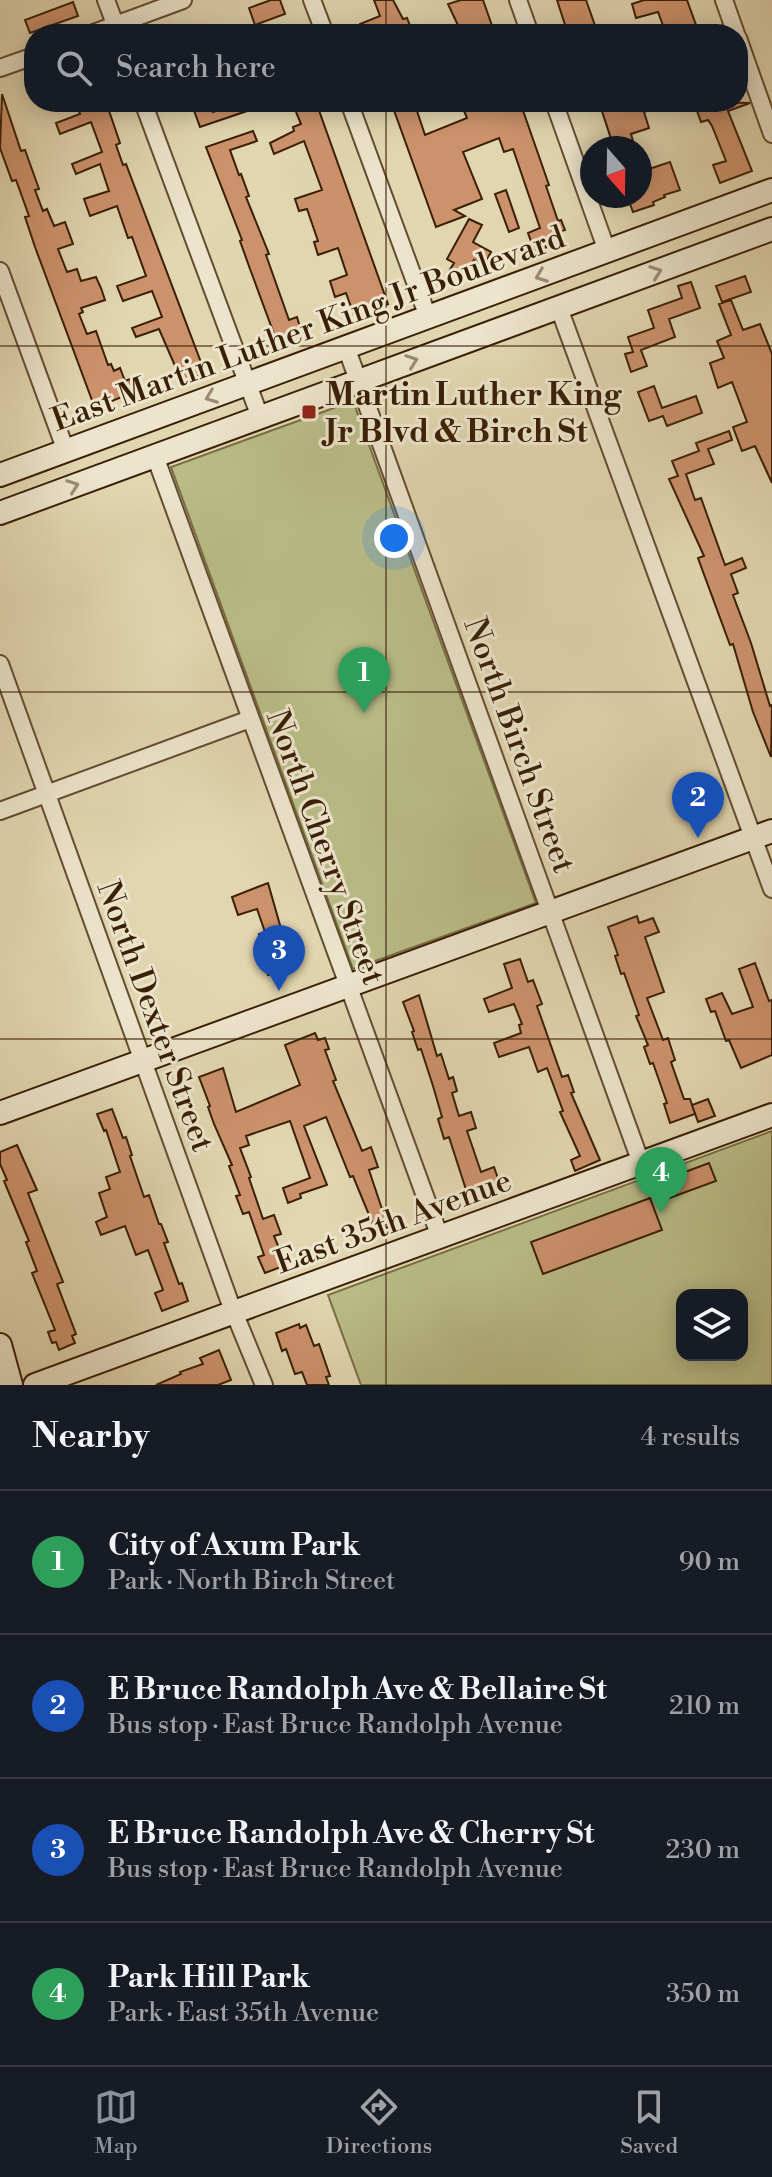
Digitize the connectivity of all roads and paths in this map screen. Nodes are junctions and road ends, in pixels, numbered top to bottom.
1 (106, 0) edge
2 (183, 0) edge
3 (312, 0) edge
4 (518, 0) edge
5 (724, 0) edge
6 (115, 24) edge
7 (130, 24) edge
8 (321, 24) edge
9 (526, 24) edge
10 (733, 24) edge
11 (24, 60) edge
12 (748, 67) edge
13 (0, 68) edge
14 (147, 112) edge
15 (353, 112) edge
16 (558, 112) edge
17 (772, 134) edge
18 (772, 190) edge
19 (771, 231) edge
20 (607, 251) junction
21 (0, 271) edge
22 (559, 308) junction
23 (428, 317) junction
24 (346, 347) junction
25 (358, 381) junction
26 (247, 384) junction
27 (260, 417) junction
28 (64, 444) junction
29 (158, 465) junction
30 (0, 475) edge
31 (0, 513) edge
32 (0, 664) edge
33 (250, 719) junction
34 (47, 794) junction
35 (0, 811) edge
36 (763, 834) edge
37 (772, 889) edge
38 (551, 912) junction
39 (347, 987) junction
40 (143, 1062) junction
41 (0, 1113) edge
42 (772, 1115) edge
43 (641, 1163) junction
44 (440, 1237) junction
45 (234, 1313) junction
46 (0, 1345) edge
47 (11, 1385) edge
48 (35, 1385) edge
49 (264, 1385) edge

1 - 6 street
2 - 7 street
3 - 8 street
4 - 9 street
5 - 10 street
11 - 13 street
12 - 17 street
14 - 26 street
15 - 23 street
16 - 20 street
18 - 20 main road, East Martin Luther King Jr Boulevard
22 -> 19 main road, East Martin Luther King Jr Boulevard
20 -> 23 main road, East Martin Luther King Jr Boulevard
21 - 28 street
25 -> 22 main road, East Martin Luther King Jr Boulevard
22 - 36 street
23 - 24 main road, East Martin Luther King Jr Boulevard
24 - 25 street, North Birch Street
24 - 26 main road, East Martin Luther King Jr Boulevard
25 - 27 main road, East Martin Luther King Jr Boulevard
25 - 38 street, North Birch Street
26 - 27 street
26 -> 28 main road, East Martin Luther King Jr Boulevard
27 - 29 main road, East Martin Luther King Jr Boulevard
28 - 30 main road, East Martin Luther King Jr Boulevard
31 -> 29 main road, East Martin Luther King Jr Boulevard
29 - 33 street, North Cherry Street
32 - 34 street, North Dexter Street
33 - 34 street
33 - 39 street, North Cherry Street
34 - 35 street
34 - 40 street, North Dexter Street
36 - 37 street
36 - 38 main road
38 - 39 main road
38 - 43 street, North Birch Street
39 - 40 main road
39 - 44 street, North Cherry Street
40 - 41 main road
40 - 45 street, North Dexter Street
42 - 43 main road, East 35th Avenue
43 - 44 main road, East 35th Avenue
44 - 45 main road, East 35th Avenue
45 - 48 main road, East 35th Avenue
45 - 49 street, North Dexter Street
46 - 47 main road

